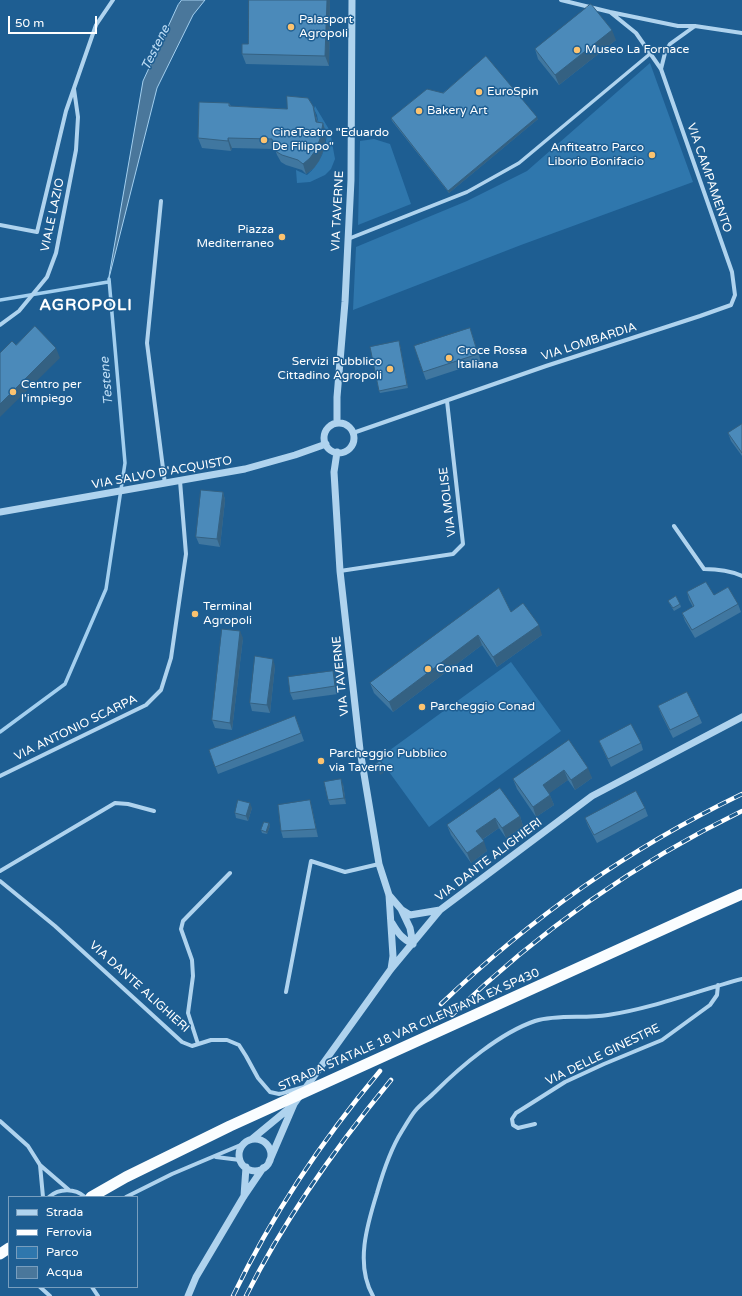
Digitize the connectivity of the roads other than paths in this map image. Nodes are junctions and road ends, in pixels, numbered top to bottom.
1 (113, 0) edge
2 (352, 0) edge
3 (561, 0) edge
4 (610, 12) junction
5 (695, 26) junction
6 (742, 33) edge
7 (651, 54) junction
8 (661, 69) junction
9 (74, 88) junction
10 (161, 201) dead end
11 (0, 225) edge
12 (348, 239) junction
13 (735, 295) joint
14 (0, 325) edge
15 (447, 401) junction
16 (337, 423) junction
17 (353, 433) junction
18 (326, 444) junction
19 (337, 452) junction
20 (180, 481) junction
21 (162, 484) junction
22 (0, 512) edge
23 (674, 526) dead end
24 (340, 571) junction
25 (742, 576) edge
26 (742, 717) edge
27 (0, 776) edge
28 (154, 811) dead end
29 (379, 864) junction
30 (0, 871) edge
31 (230, 873) dead end
32 (0, 881) edge
33 (742, 894) edge
34 (389, 895) junction
35 (401, 909) junction
36 (440, 910) junction
37 (390, 921) junction
38 (413, 944) junction
39 (391, 969) junction
40 (742, 979) edge
41 (718, 985) junction
42 (286, 992) dead end
43 (198, 1044) junction
44 (307, 1086) junction
45 (294, 1104) junction
46 (0, 1121) edge
47 (535, 1124) dead end
48 (252, 1139) junction
49 (243, 1144) junction
50 (215, 1156) junction
51 (240, 1160) junction
52 (269, 1162) junction
53 (40, 1165) junction
54 (246, 1167) junction
55 (263, 1168) junction
56 (69, 1190) junction
57 (43, 1196) edge
58 (50, 1196) edge
59 (84, 1196) edge
60 (93, 1196) edge
61 (128, 1196) edge
62 (244, 1196) junction
63 (41, 1288) edge
64 (50, 1296) edge
65 (188, 1296) edge
66 (373, 1296) edge

1 - 9 street, VIALE LAZIO
2 - 12 street, VIA TAVERNE
3 - 4 street
4 - 5 street
4 - 7 street, VIA CAMPAMENTO
5 - 6 street
5 - 8 street
7 - 8 street, VIA CAMPAMENTO
7 - 12 street
8 - 13 street, VIA CAMPAMENTO
9 - 11 street, VIALE LAZIO
9 - 14 street, VIALE LAZIO
10 - 21 street
12 - 16 street, VIA TAVERNE
13 - 15 street, VIA LOMBARDIA
15 - 17 street, VIA LOMBARDIA
15 - 24 street, VIA MOLISE
16 - 17 street
16 - 18 street
17 - 19 street
18 - 19 street
18 - 20 street, VIA SALVO D'ACQUISTO
19 - 24 street, VIA TAVERNE
20 - 21 street, VIA SALVO D'ACQUISTO
20 - 27 street, VIA ANTONIO SCARPA
21 - 22 street, VIA SALVO D'ACQUISTO
23 - 25 street
24 - 29 street, VIA TAVERNE
26 - 36 street, VIA DANTE ALIGHIERI
28 - 30 street
29 - 34 street, VIA TAVERNE
29 - 42 street
31 - 43 street
32 - 43 street, VIA DANTE ALIGHIERI
33 - 60 highway, STRADA STATALE 18 VAR CILENTANA EX SP430
34 - 35 street, VIA TAVERNE
34 - 37 street, VIA TAVERNE
35 - 36 street
35 - 38 street, VIA TAVERNE
36 - 38 street, VIA DANTE ALIGHIERI
37 - 38 street
37 - 39 street, VIA TAVERNE
38 - 39 street, VIA DANTE ALIGHIERI
39 - 44 street, VIA DANTE ALIGHIERI
40 - 41 street
41 - 47 street, VIA DELLE GINESTRE
41 - 66 street
43 - 44 street, VIA DANTE ALIGHIERI
44 - 45 street, VIA DANTE ALIGHIERI
45 - 48 street
45 - 52 street
46 - 53 street
48 - 49 street
48 - 52 street
49 - 50 street
49 - 51 street
50 - 51 street
50 - 61 street
51 - 54 street
52 - 55 street
53 - 56 street
53 - 57 street
54 - 55 street
54 - 62 street
55 - 62 street
56 - 58 street
56 - 59 street
62 - 65 street
63 - 64 street

